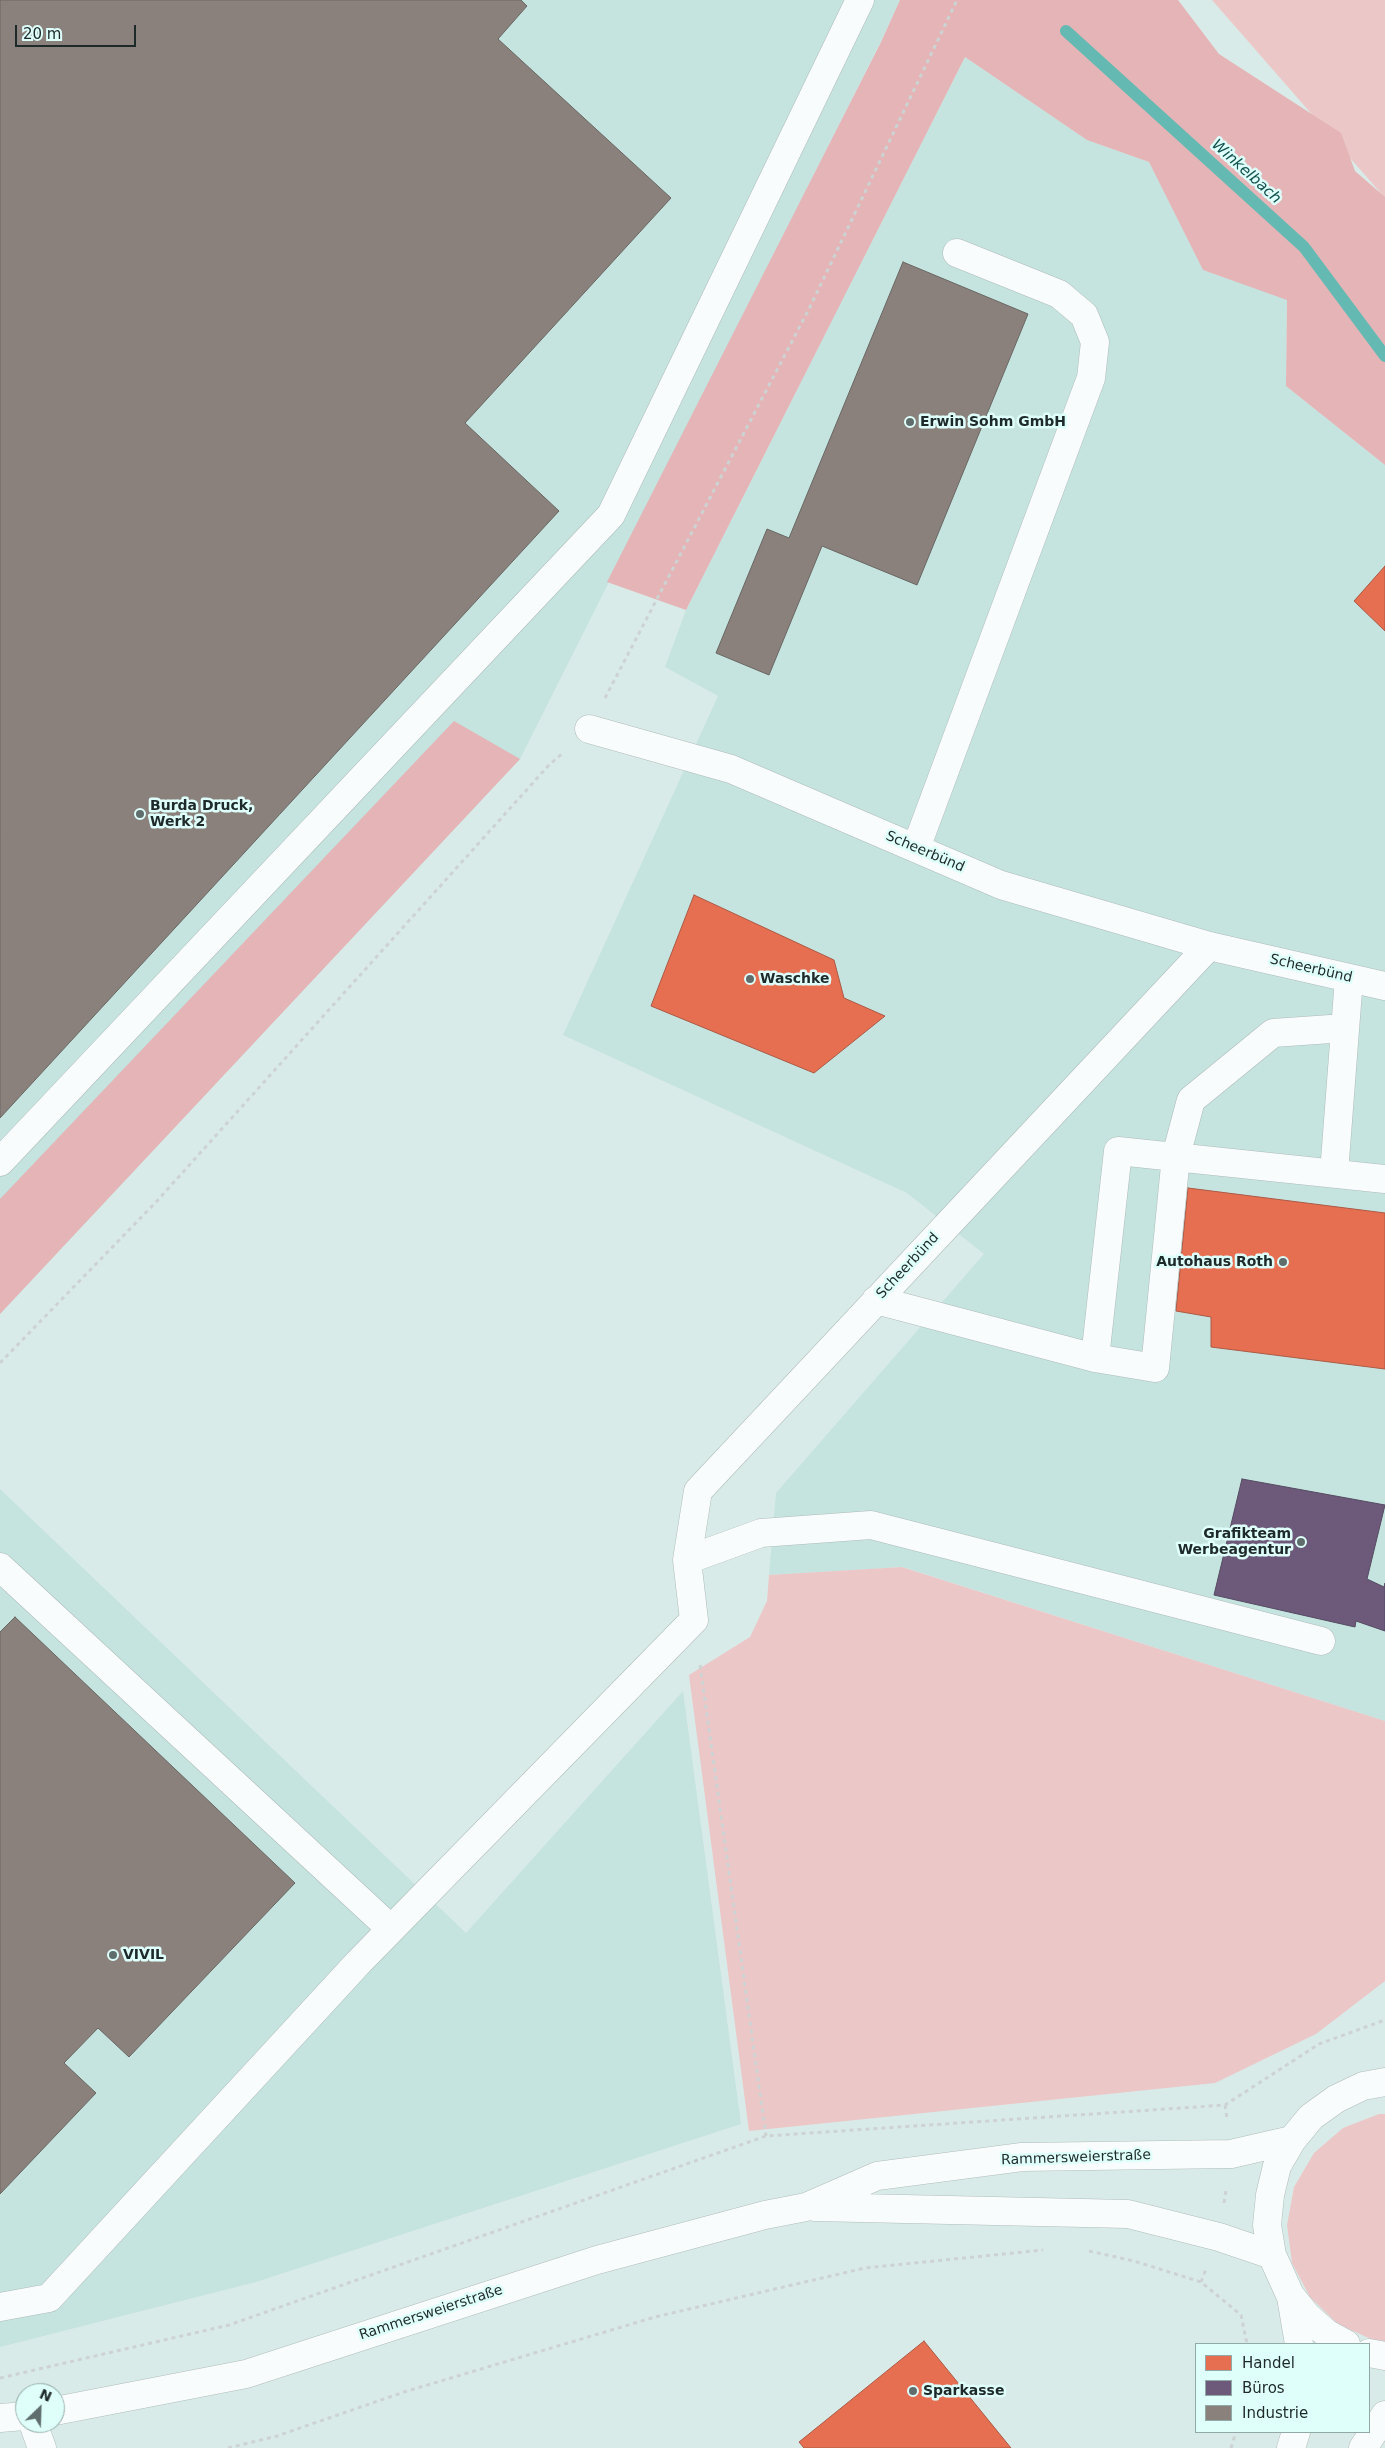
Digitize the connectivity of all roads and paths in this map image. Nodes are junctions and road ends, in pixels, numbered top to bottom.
1 (860, 0) edge
2 (957, 0) edge
3 (957, 253) dead end
4 (589, 729) junction
5 (916, 848) junction
6 (1209, 946) junction
7 (1349, 978) junction
8 (1385, 986) edge
9 (1345, 1028) junction
10 (1176, 1156) junction
11 (0, 1162) edge
12 (1334, 1173) junction
13 (1385, 1179) edge
14 (876, 1300) junction
15 (1095, 1358) junction
16 (0, 1363) edge
17 (687, 1560) junction
18 (0, 1567) edge
19 (694, 1620) junction
20 (1321, 1641) dead end
21 (391, 1929) junction
22 (1385, 2020) edge
23 (1385, 2082) edge
24 (766, 2136) junction
25 (1292, 2140) junction
26 (1226, 2188) dead end
27 (1224, 2206) dead end
28 (806, 2207) junction
29 (1052, 2249) dead end
30 (1081, 2249) dead end
31 (1272, 2255) junction
32 (1290, 2295) junction
33 (0, 2307) edge
34 (1247, 2343) edge
35 (1299, 2343) edge
36 (1344, 2343) edge
37 (1370, 2353) edge
38 (1385, 2356) edge
39 (0, 2378) edge
40 (65, 2409) edge
41 (1385, 2415) edge
42 (15, 2417) edge
43 (0, 2418) edge
44 (37, 2433) edge
45 (1236, 2433) edge
46 (1296, 2433) edge
47 (42, 2448) edge
48 (228, 2448) edge
49 (1231, 2448) edge
50 (1291, 2448) edge
51 (1364, 2448) edge

1 - 11 street
2 - 4 path
3 - 5 street
4 - 5 street, Scheerbünd
4 - 16 path
5 - 6 street, Scheerbünd
6 - 7 street, Scheerbünd
6 - 14 street, Scheerbünd
7 - 8 street, Scheerbünd
7 - 9 street
9 - 10 street
9 - 12 street
10 - 12 street
10 - 15 street
10 - 15 street
12 - 13 street
14 - 15 street
14 - 17 street, Scheerbünd
17 - 19 street, Scheerbünd
17 - 20 street
18 - 21 street
19 - 21 street
19 - 24 path
21 - 33 street
22 - 24 path
23 - 25 street
24 - 39 path
25 - 28 street, Rammersweierstraße
25 - 31 street
26 - 27 path
28 - 31 street, Rammersweierstraße
28 - 40 street, Rammersweierstraße
29 - 48 path
30 - 34 path
31 - 32 street
32 - 35 street
32 - 36 street
37 - 38 street
41 - 51 street
42 - 43 street
44 - 47 street
45 - 49 path
46 - 50 street

